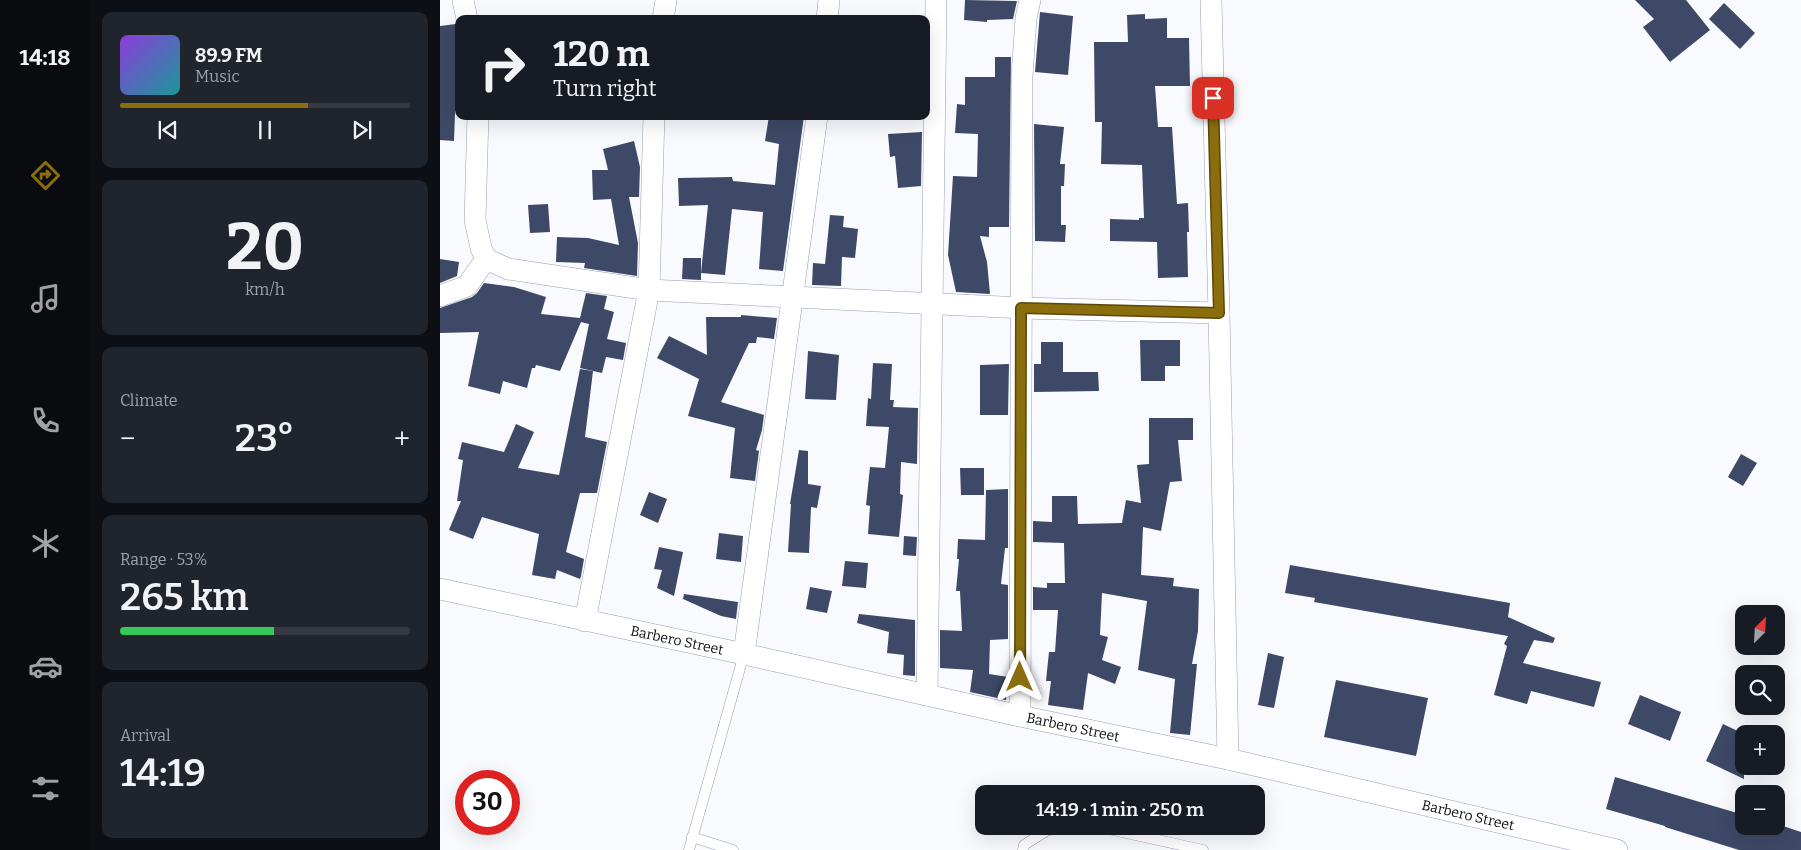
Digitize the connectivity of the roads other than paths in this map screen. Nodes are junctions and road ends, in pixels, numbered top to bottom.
1 (463, 0) edge
2 (666, 0) edge
3 (829, 0) edge
4 (936, 0) edge
5 (1030, 0) edge
6 (1211, 0) edge
7 (466, 15) edge
8 (664, 15) edge
9 (828, 15) edge
10 (478, 120) edge
11 (654, 120) edge
12 (816, 120) edge
13 (486, 259) junction
14 (649, 290) junction
15 (440, 296) edge
16 (792, 297) junction
17 (932, 304) junction
18 (1021, 308) junction
19 (1219, 313) junction
20 (440, 589) edge
21 (585, 621) junction
22 (744, 654) junction
23 (927, 695) junction
24 (1020, 716) junction
25 (1228, 758) junction
26 (1039, 835) edge
27 (1136, 835) edge
28 (692, 837) junction
29 (689, 850) edge
30 (733, 850) edge
31 (1022, 850) edge
32 (1203, 850) edge
33 (1613, 850) edge

1 - 7 street
2 - 8 street
3 - 9 street
4 - 17 street
5 - 18 street
6 - 19 street
10 - 13 street
11 - 14 street
12 - 16 street
13 - 14 street
13 - 15 street
14 - 16 street
14 - 21 street
16 - 17 street
16 - 22 street
17 - 18 street
17 - 23 street
18 - 19 street
18 - 24 street
19 - 25 street
20 - 21 street, Barbero Street
21 - 22 street, Barbero Street
22 - 23 street, Barbero Street
22 - 28 lane
23 - 24 street, Barbero Street
24 - 25 street, Barbero Street
25 - 33 street, Barbero Street
26 - 31 lane
27 - 32 lane
28 - 29 lane
28 - 30 lane

